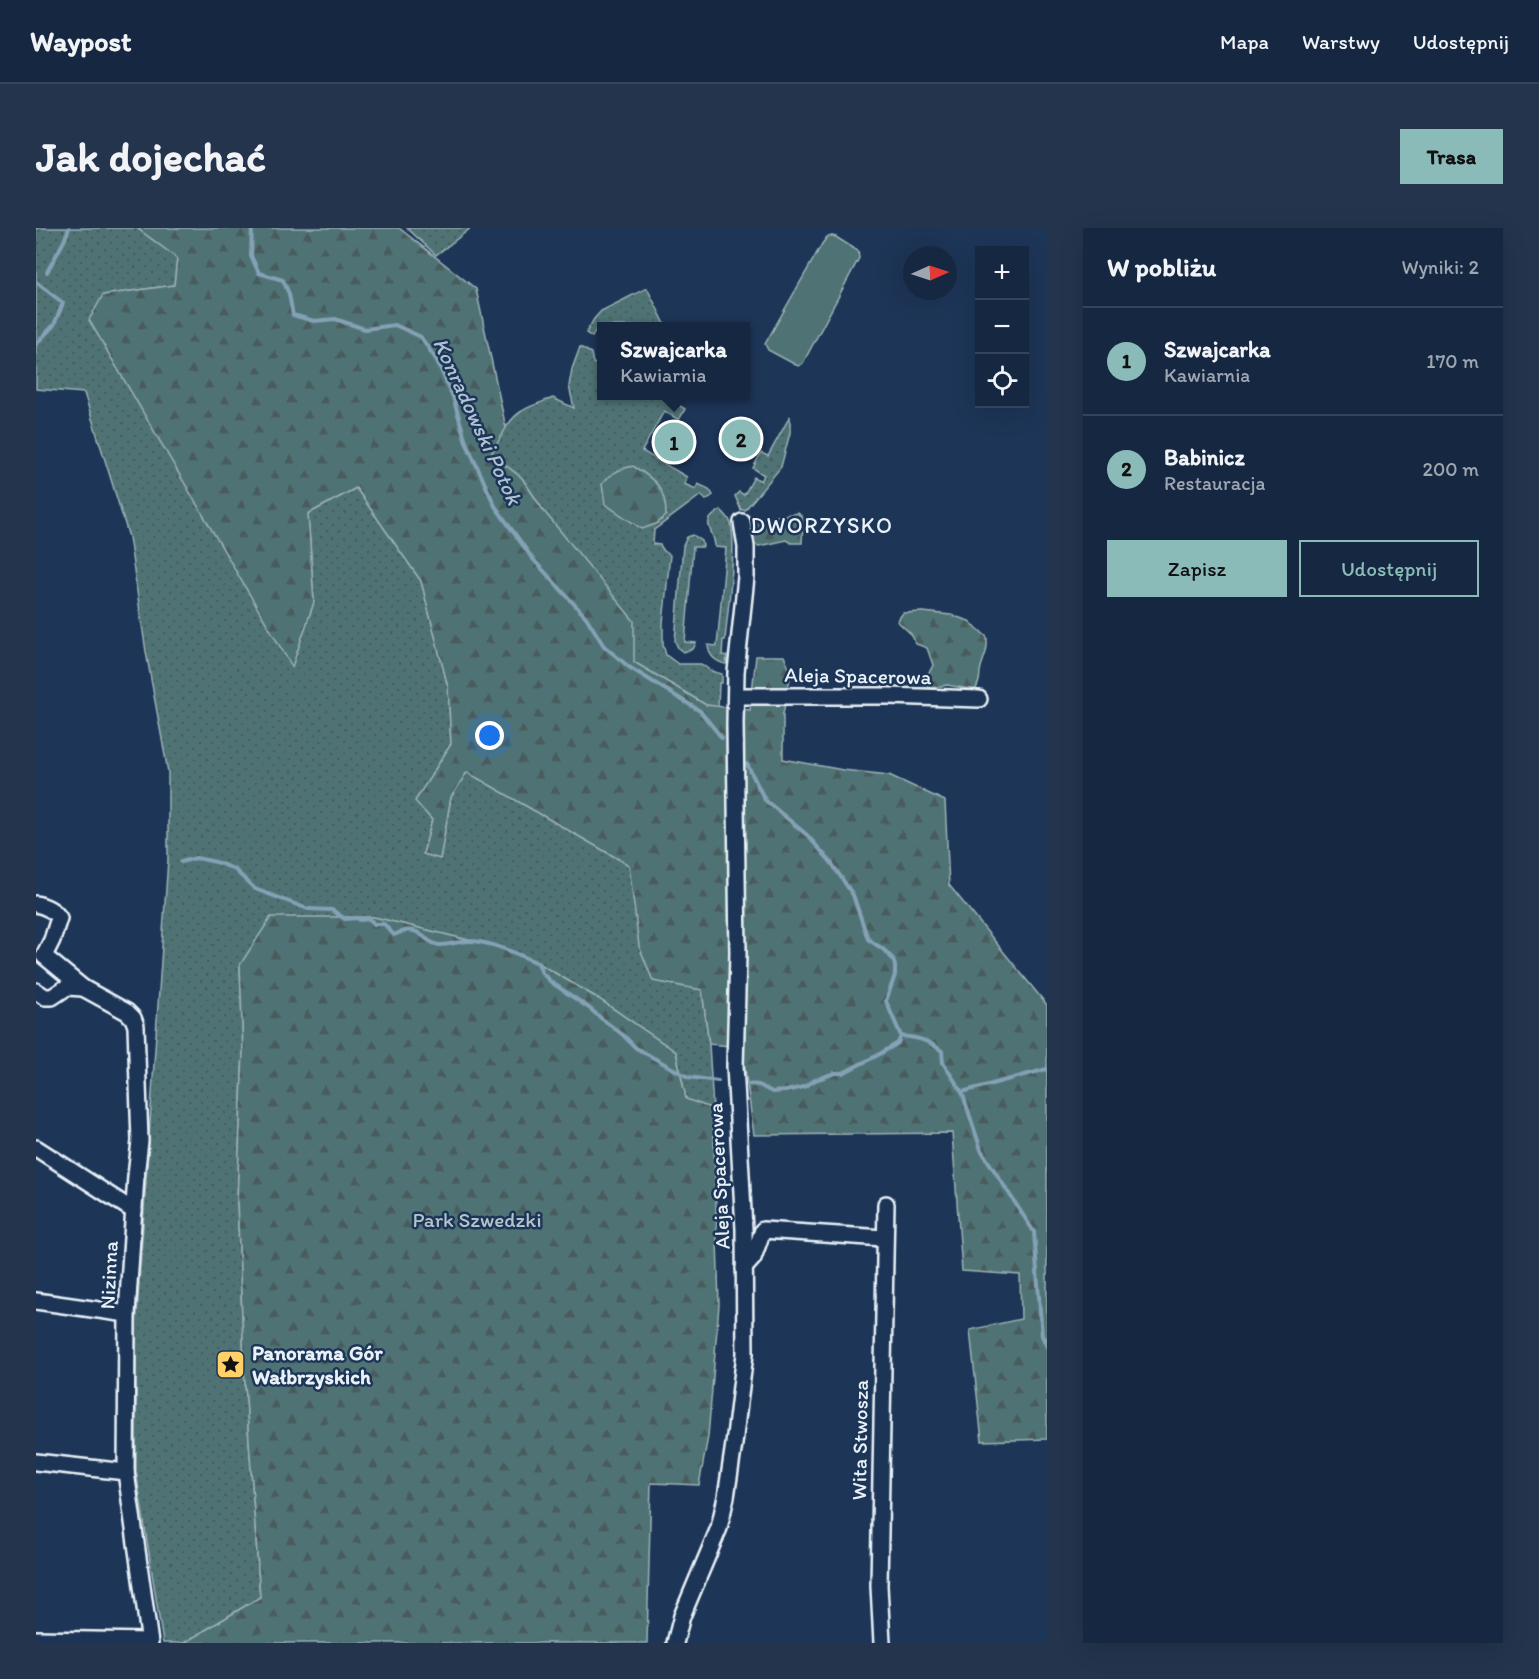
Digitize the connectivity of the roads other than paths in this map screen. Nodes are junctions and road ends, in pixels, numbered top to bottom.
1 (742, 522) dead end
2 (736, 696) junction
3 (979, 699) dead end
4 (36, 904) edge
5 (83, 988) junction
6 (36, 991) edge
7 (36, 1148) edge
8 (886, 1204) dead end
9 (134, 1211) junction
10 (743, 1218) junction
11 (763, 1230) junction
12 (884, 1238) junction
13 (744, 1268) junction
14 (36, 1300) edge
15 (127, 1314) junction
16 (36, 1462) edge
17 (126, 1472) junction
18 (36, 1639) edge
19 (150, 1642) edge
20 (675, 1643) edge
21 (882, 1643) edge

1 - 2 street, Aleja Spacerowa
2 - 3 street, Aleja Spacerowa
2 - 10 street, Aleja Spacerowa
4 - 5 street, Nizinna
5 - 6 street
5 - 9 street, Nizinna
7 - 9 street
8 - 12 street, Wita Stwosza
9 - 15 street, Nizinna
10 - 11 street
10 - 13 street, Aleja Spacerowa
11 - 12 street
11 - 13 street
12 - 21 street, Wita Stwosza
13 - 20 street, Aleja Spacerowa
14 - 15 street
15 - 17 street, Nizinna
16 - 17 street
17 - 19 street, Nizinna
18 - 19 street

